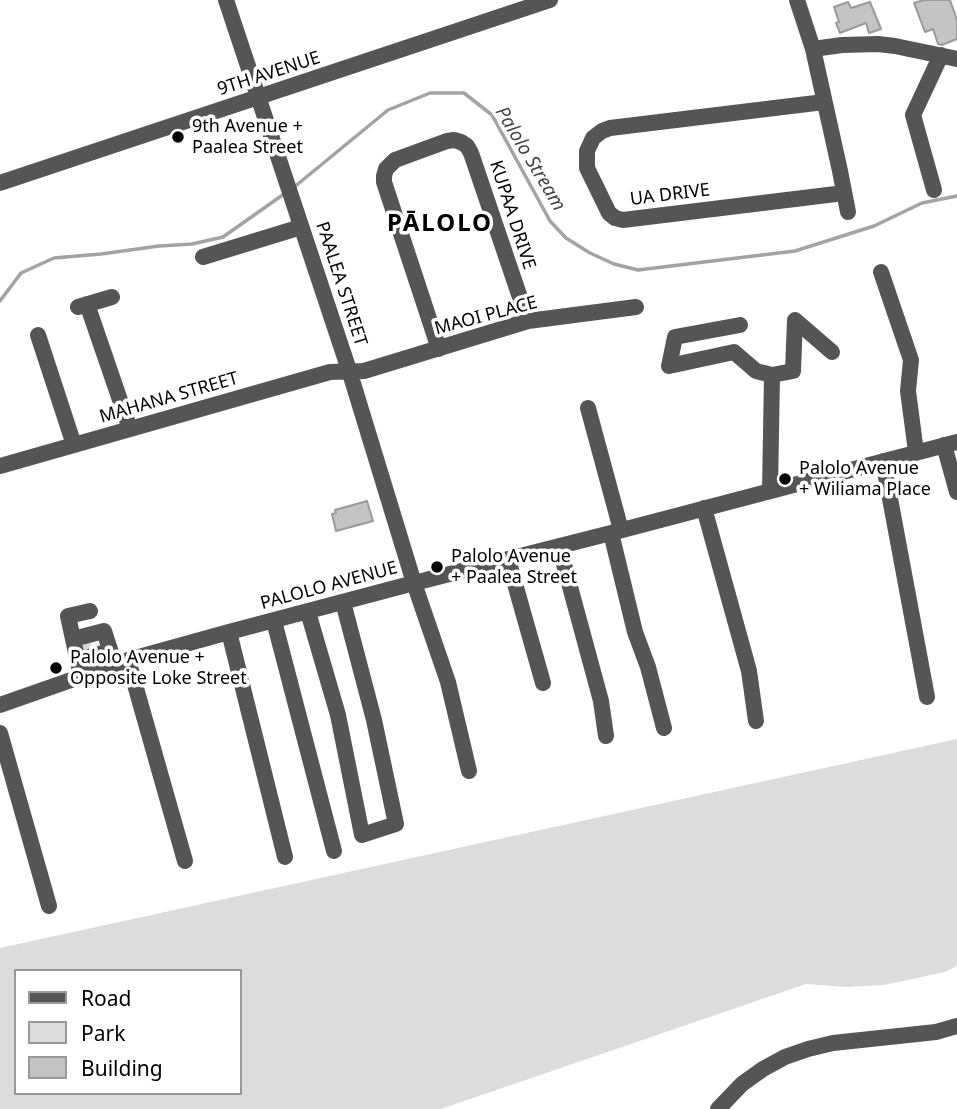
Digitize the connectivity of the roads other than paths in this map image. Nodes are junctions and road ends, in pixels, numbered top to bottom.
1 (226, 0) edge
2 (550, 0) edge
3 (797, 0) edge
4 (813, 49) junction
5 (949, 57) edge
6 (257, 98) junction
7 (824, 102) junction
8 (0, 183) edge
9 (934, 190) dead end
10 (844, 193) junction
11 (848, 212) dead end
12 (302, 227) junction
13 (203, 257) dead end
14 (881, 272) dead end
15 (112, 297) dead end
16 (636, 307) dead end
17 (528, 321) junction
18 (38, 335) dead end
19 (439, 349) junction
20 (734, 352) junction
21 (832, 352) dead end
22 (349, 370) junction
23 (772, 375) junction
24 (588, 408) dead end
25 (130, 429) junction
26 (950, 444) edge
27 (74, 445) junction
28 (916, 453) junction
29 (883, 461) junction
30 (0, 466) edge
31 (770, 491) junction
32 (957, 492) edge
33 (704, 508) junction
34 (616, 532) junction
35 (559, 546) junction
36 (508, 559) junction
37 (414, 583) junction
38 (343, 602) junction
39 (90, 611) dead end
40 (308, 612) junction
41 (274, 621) junction
42 (229, 632) junction
43 (95, 650) junction
44 (81, 676) junction
45 (543, 683) dead end
46 (927, 697) dead end
47 (0, 705) edge
48 (756, 721) dead end
49 (664, 728) dead end
50 (0, 733) edge
51 (606, 736) dead end
52 (470, 771) dead end
53 (334, 851) dead end
54 (285, 857) dead end
55 (185, 861) dead end
56 (49, 905) dead end
57 (957, 1026) edge
58 (718, 1109) edge

1 - 6 street, PAALEA STREET
2 - 6 street, 9TH AVENUE
3 - 4 street
4 - 5 street
4 - 7 street
5 - 9 street
6 - 8 street, 9TH AVENUE
6 - 12 street, PAALEA STREET
7 - 10 street
7 - 10 street, UA DRIVE
10 - 11 street
12 - 13 street
12 - 22 street, PAALEA STREET
14 - 28 street
15 - 25 street
16 - 17 street, MAOI PLACE
17 - 19 street, MAOI PLACE
17 - 19 street, KUPAA DRIVE
18 - 27 street
19 - 22 street, MAOI PLACE
20 - 20 street
20 - 23 street
21 - 23 street
22 - 25 street, MAHANA STREET
22 - 37 street, PAALEA STREET
23 - 31 street
24 - 34 street
25 - 27 street, MAHANA STREET
26 - 28 street, PALOLO AVENUE
26 - 32 street
27 - 30 street, MAHANA STREET
28 - 29 street, PALOLO AVENUE
29 - 31 street, PALOLO AVENUE
29 - 46 street
31 - 33 street, PALOLO AVENUE
33 - 34 street, PALOLO AVENUE
33 - 48 street
34 - 35 street, PALOLO AVENUE
34 - 49 street
35 - 36 street, PALOLO AVENUE
35 - 51 street
36 - 37 street, PALOLO AVENUE
36 - 45 street
37 - 38 street, PALOLO AVENUE
37 - 52 street, PAALEA STREET
38 - 40 street, PALOLO AVENUE
38 - 40 street
39 - 43 street
40 - 41 street, PALOLO AVENUE
41 - 42 street, PALOLO AVENUE
41 - 53 street
42 - 43 street, PALOLO AVENUE
42 - 54 street
43 - 44 street, PALOLO AVENUE
43 - 44 street
43 - 55 street
44 - 47 street, PALOLO AVENUE
50 - 56 street
57 - 58 street

